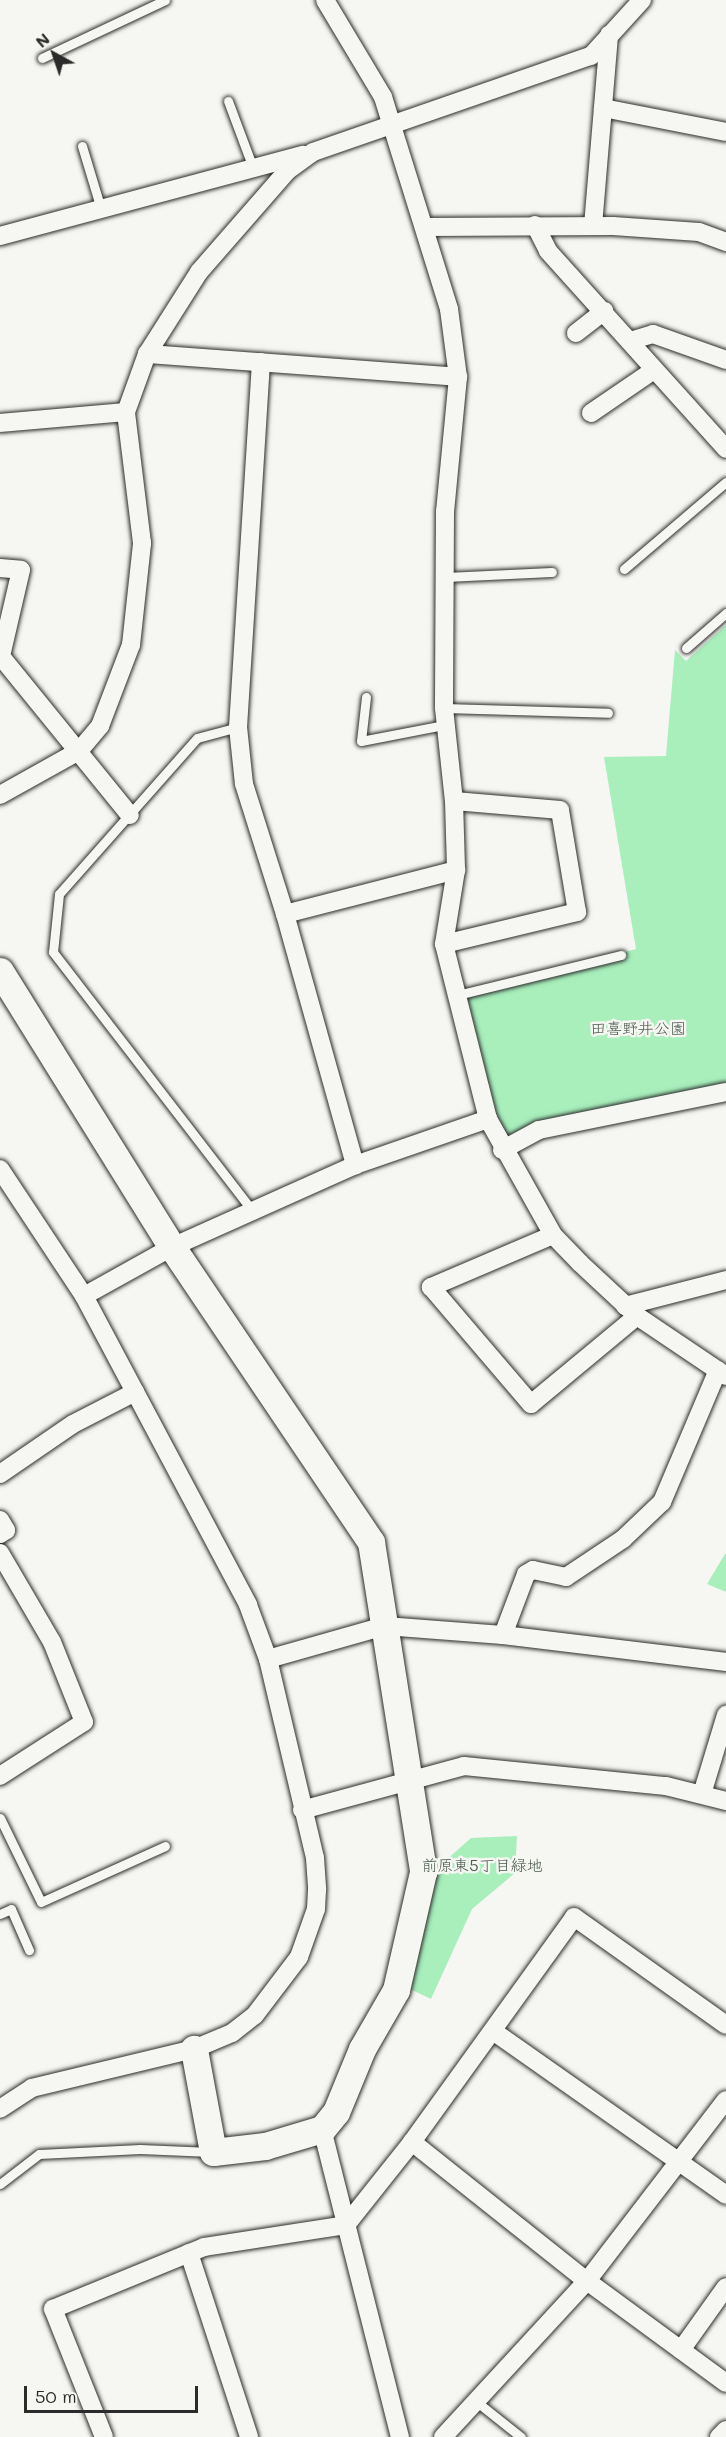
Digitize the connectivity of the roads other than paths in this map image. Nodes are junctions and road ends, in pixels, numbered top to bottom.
1 (165, 0) edge
2 (325, 0) edge
3 (642, 0) edge
4 (609, 34) junction
5 (42, 58) dead end
6 (228, 101) dead end
7 (603, 108) junction
8 (390, 125) junction
9 (726, 132) edge
10 (82, 146) dead end
11 (313, 152) junction
12 (253, 168) junction
13 (101, 209) junction
14 (535, 225) junction
15 (593, 226) junction
16 (426, 227) junction
17 (0, 236) edge
18 (726, 242) edge
19 (604, 311) junction
20 (576, 333) dead end
21 (630, 341) junction
22 (147, 354) junction
23 (726, 360) edge
24 (261, 362) junction
25 (654, 370) junction
26 (458, 377) junction
27 (126, 412) junction
28 (591, 413) dead end
29 (0, 423) edge
30 (726, 449) edge
31 (726, 482) edge
32 (0, 568) edge
33 (624, 569) dead end
34 (552, 572) dead end
35 (445, 577) junction
36 (726, 613) edge
37 (686, 648) dead end
38 (1, 660) edge
39 (366, 698) dead end
40 (608, 713) dead end
41 (444, 716) junction
42 (238, 727) junction
43 (79, 751) junction
44 (0, 795) edge
45 (454, 801) junction
46 (130, 815) junction
47 (456, 870) junction
48 (285, 914) junction
49 (444, 944) junction
50 (621, 955) dead end
51 (0, 971) edge
52 (457, 995) junction
53 (726, 1094) edge
54 (488, 1119) junction
55 (502, 1150) junction
56 (355, 1165) junction
57 (0, 1169) edge
58 (252, 1210) junction
59 (553, 1234) junction
60 (172, 1247) junction
61 (726, 1280) edge
62 (84, 1296) junction
63 (631, 1311) junction
64 (722, 1373) edge
65 (135, 1392) junction
66 (0, 1474) edge
67 (0, 1520) edge
68 (0, 1534) edge
69 (0, 1553) edge
70 (385, 1626) junction
71 (503, 1635) junction
72 (268, 1659) junction
73 (726, 1662) edge
74 (726, 1715) edge
75 (0, 1776) edge
76 (411, 1780) junction
77 (702, 1794) junction
78 (726, 1801) edge
79 (302, 1810) junction
80 (0, 1818) edge
81 (165, 1846) dead end
82 (0, 1914) edge
83 (29, 1950) dead end
84 (726, 2025) edge
85 (492, 2031) junction
86 (194, 2049) junction
87 (726, 2100) edge
88 (0, 2109) edge
89 (322, 2129) junction
90 (412, 2142) junction
91 (213, 2152) junction
92 (678, 2163) junction
93 (0, 2184) edge
94 (726, 2195) edge
95 (346, 2224) junction
96 (189, 2253) junction
97 (587, 2281) junction
98 (726, 2287) edge
99 (681, 2350) junction
100 (726, 2383) edge
101 (477, 2402) junction
102 (726, 2430) edge
103 (104, 2437) edge
104 (249, 2437) edge
105 (400, 2437) edge
106 (443, 2437) edge
107 (521, 2437) edge
108 (719, 2437) edge

1 - 5 lane
2 - 8 street
3 - 4 street
4 - 7 street
4 - 8 street
6 - 12 lane
7 - 9 street
7 - 15 street
8 - 11 street
8 - 16 street
10 - 13 lane
11 - 12 street
11 - 22 street
12 - 13 street
13 - 17 street
14 - 15 street
14 - 16 street
14 - 19 street
15 - 18 street
16 - 26 street
19 - 20 street
19 - 21 street
21 - 23 street
21 - 25 street
22 - 24 street
22 - 27 street
24 - 26 street
24 - 42 street
25 - 28 street
25 - 30 street
26 - 35 street
27 - 29 street
27 - 43 street
31 - 33 lane
32 - 38 street
34 - 35 lane
35 - 41 street
36 - 37 lane
38 - 43 street
39 - 41 lane
40 - 41 lane
41 - 45 street
42 - 46 lane
42 - 48 street
43 - 44 street
43 - 46 street
45 - 47 street
45 - 49 street
46 - 58 lane
47 - 48 street
47 - 49 street
48 - 56 street
49 - 52 street
50 - 52 lane
51 - 60 street
52 - 54 street
53 - 55 street
54 - 55 street
54 - 56 street
55 - 59 street
56 - 58 street
57 - 62 street
58 - 60 street
59 - 63 street
59 - 63 street
60 - 62 street
60 - 70 street
61 - 63 street
62 - 65 street
63 - 64 street
64 - 71 street
65 - 66 street
65 - 72 street
67 - 68 street
69 - 75 street
70 - 71 street
70 - 72 street
70 - 76 street
71 - 73 street
72 - 79 street
74 - 77 street
76 - 77 street
76 - 79 street
76 - 89 street
77 - 78 street
79 - 86 street
80 - 81 lane
82 - 83 lane
84 - 85 street
85 - 90 street
85 - 92 street
86 - 88 street
86 - 91 street
87 - 92 street
89 - 91 street
89 - 95 street
90 - 95 street
90 - 97 street
91 - 93 lane
92 - 94 street
92 - 97 street
95 - 96 street
95 - 105 street
96 - 103 street
96 - 104 street
97 - 99 street
97 - 101 street
98 - 99 street
99 - 100 street
101 - 106 street
101 - 107 lane
102 - 108 street

